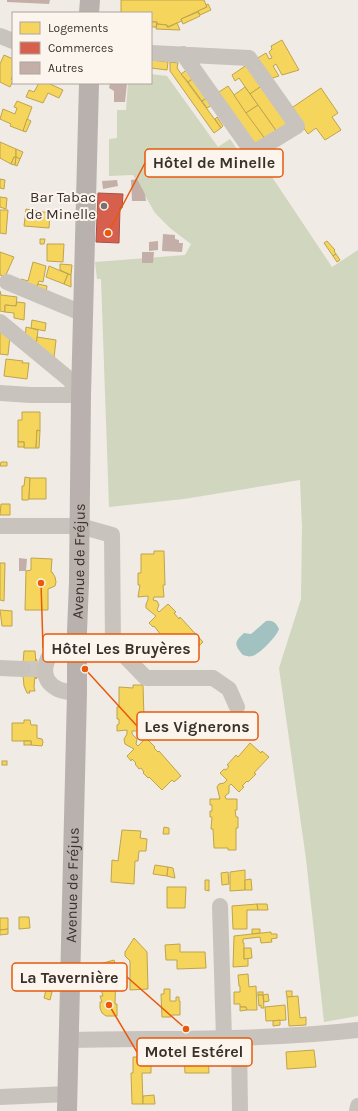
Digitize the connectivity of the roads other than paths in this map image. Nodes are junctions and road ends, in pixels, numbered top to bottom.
1 (90, 0) edge
2 (90, 12) edge
3 (0, 36) edge
4 (12, 41) edge
5 (152, 53) edge
6 (183, 54) junction
7 (89, 84) edge
8 (7, 282) dead end
9 (84, 314) junction
10 (0, 322) edge
11 (0, 393) edge
12 (82, 395) junction
13 (0, 526) edge
14 (80, 526) junction
15 (77, 642) junction
16 (0, 668) edge
17 (35, 669) junction
18 (77, 693) junction
19 (237, 707) dead end
20 (220, 906) dead end
21 (358, 1030) edge
22 (232, 1039) junction
23 (69, 1040) junction
24 (0, 1097) edge
25 (68, 1102) edge
26 (358, 1106) edge
27 (240, 1111) edge
28 (357, 1111) edge

1 - 2 main road
3 - 4 street
5 - 6 street
6 - 6 street
7 - 9 main road, Avenue de Fréjus
8 - 9 street
9 - 12 main road, Avenue de Fréjus
10 - 12 street
11 - 12 street
12 - 14 main road, Avenue de Fréjus
13 - 14 street
14 - 15 main road, Avenue de Fréjus
14 - 19 street
15 - 17 street
15 - 18 main road, Avenue de Fréjus
16 - 17 street
17 - 18 street
18 - 23 main road, Avenue de Fréjus
20 - 22 street
21 - 22 street
22 - 23 street
22 - 27 street
23 - 25 main road, Avenue de Fréjus
24 - 25 street
26 - 28 street

